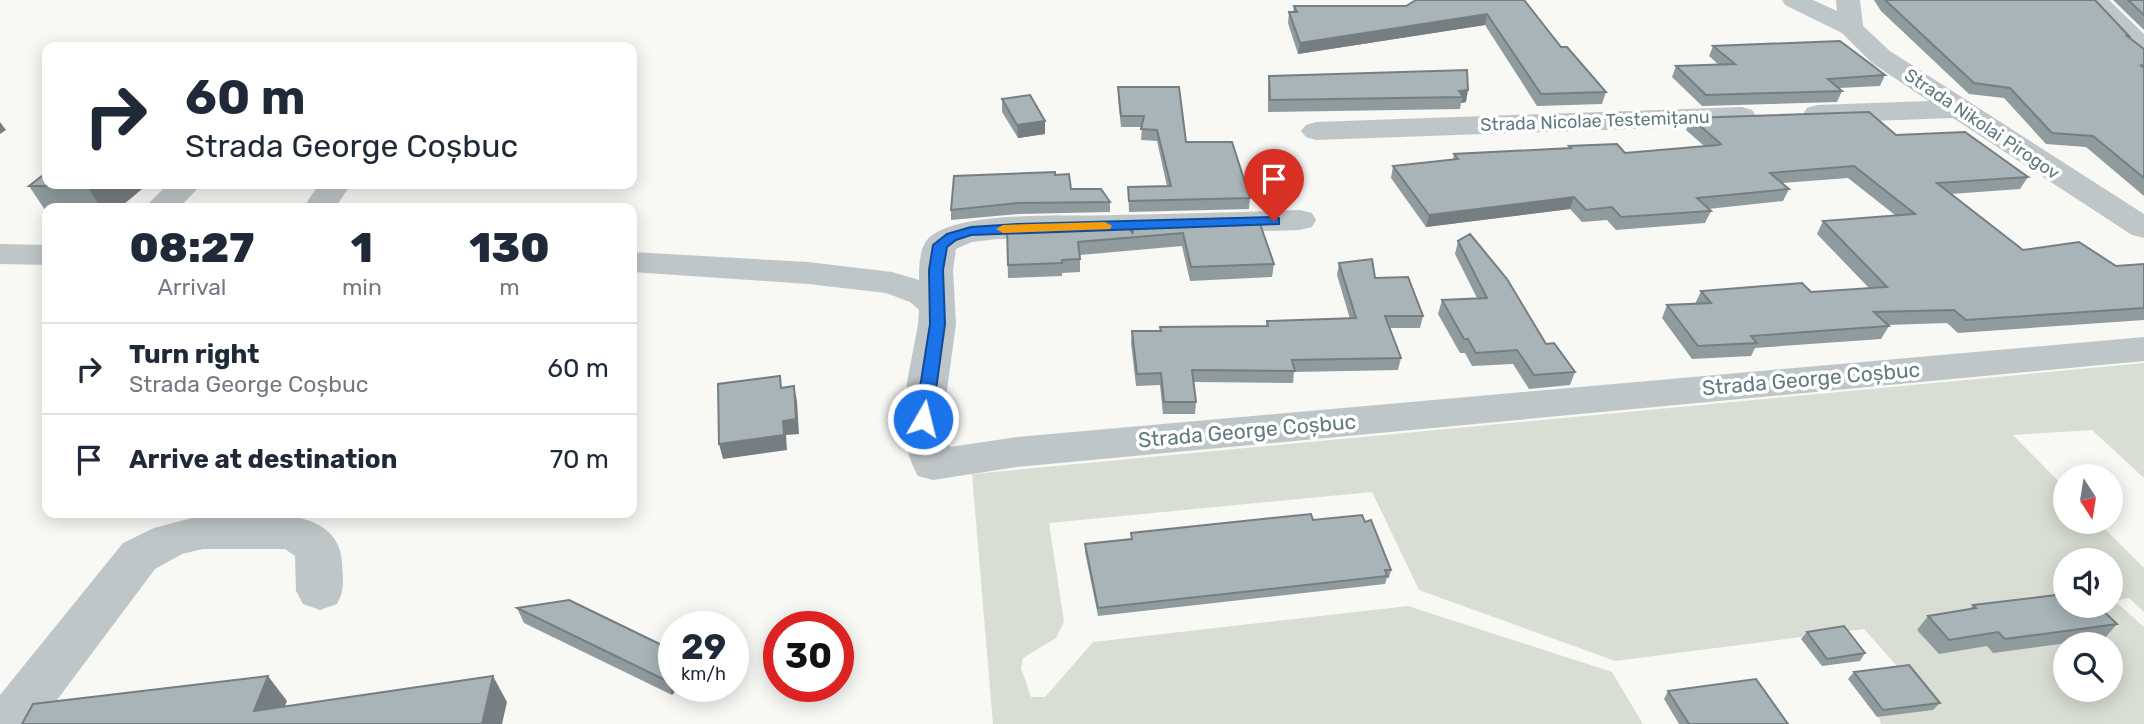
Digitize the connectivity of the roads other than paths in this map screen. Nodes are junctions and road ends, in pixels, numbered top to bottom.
1 (1794, 0) edge
2 (2095, 0) edge
3 (1849, 14) edge
4 (2144, 49) edge
5 (1958, 109) junction
6 (1316, 131) dead end
7 (181, 189) edge
8 (165, 203) edge
9 (1300, 220) dead end
10 (2144, 228) edge
11 (0, 254) edge
12 (42, 255) edge
13 (637, 262) edge
14 (937, 308) junction
15 (2144, 349) edge
16 (320, 591) dead end
17 (8, 724) edge

1 - 3 street, Strada Nikolai Pirogov
2 - 4 street
3 - 5 street, Strada Nikolai Pirogov
5 - 6 street, Strada Nicolae Testemițanu
5 - 10 street, Strada Nikolai Pirogov
7 - 8 street
9 - 14 street, Strada George Coșbuc
11 - 12 street
13 - 14 street
14 - 15 street, Strada George Coșbuc
16 - 17 street

